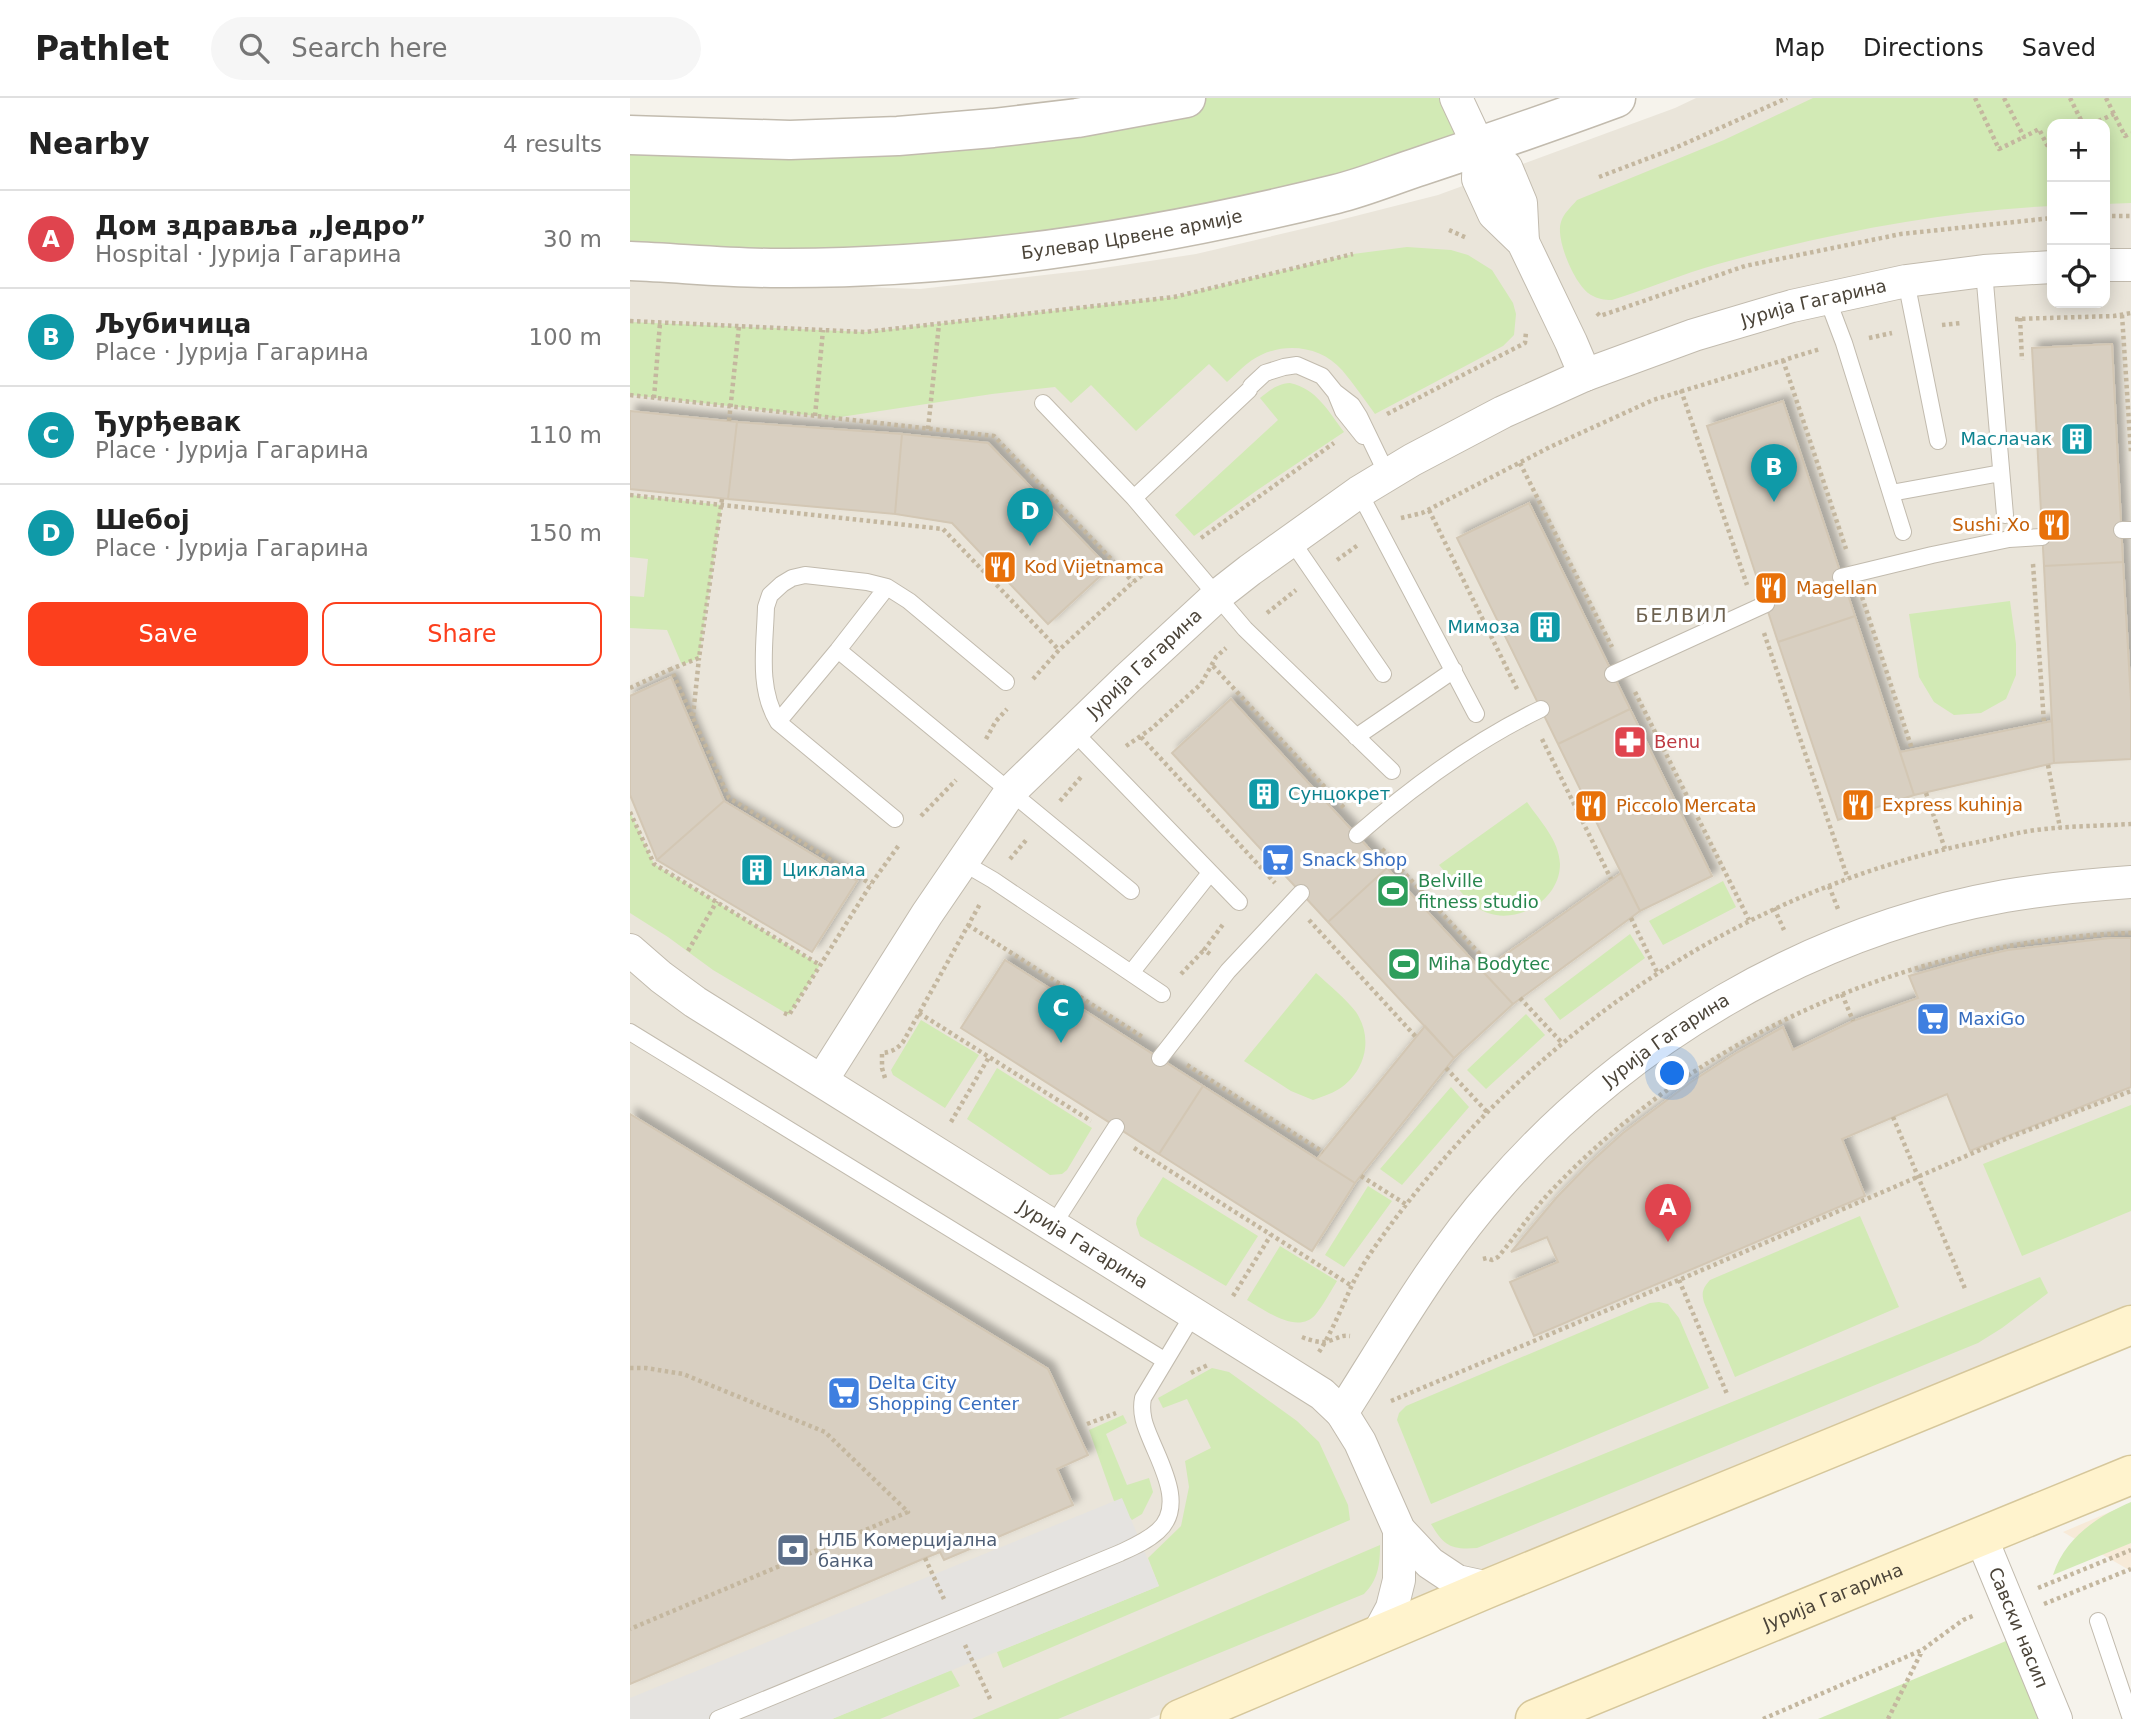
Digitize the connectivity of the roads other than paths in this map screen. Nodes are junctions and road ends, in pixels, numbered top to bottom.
1 (1186, 98) edge
2 (1456, 98) edge
3 (1616, 98) edge
4 (630, 135) edge
5 (1479, 147) junction
6 (630, 261) edge
7 (2110, 265) edge
8 (2131, 265) edge
9 (2047, 267) edge
10 (1984, 271) junction
11 (1906, 281) junction
12 (1827, 298) junction
13 (1584, 374) junction
14 (1043, 403) dead end
15 (1938, 441) dead end
16 (2001, 473) junction
17 (1387, 474) junction
18 (1359, 492) junction
19 (1891, 493) junction
20 (1134, 498) junction
21 (2005, 515) dead end
22 (1903, 533) dead end
23 (2042, 537) dead end
24 (1291, 540) junction
25 (1841, 577) dead end
26 (887, 587) junction
27 (1218, 596) junction
28 (1766, 604) dead end
29 (838, 650) junction
30 (1454, 670) junction
31 (1383, 674) dead end
32 (1613, 674) dead end
33 (1006, 682) dead end
34 (1541, 709) dead end
35 (1476, 714) dead end
36 (778, 722) junction
37 (1073, 731) junction
38 (1356, 737) junction
39 (1392, 771) dead end
40 (1011, 791) junction
41 (895, 819) dead end
42 (1357, 835) dead end
43 (962, 862) junction
44 (1210, 873) junction
45 (2131, 882) edge
46 (1131, 891) dead end
47 (1301, 893) dead end
48 (1239, 902) dead end
49 (630, 950) edge
50 (1131, 973) junction
51 (1162, 994) road end
52 (630, 1032) edge
53 (1160, 1058) dead end
54 (822, 1080) junction
55 (1116, 1127) dead end
56 (1054, 1225) junction
57 (1194, 1313) junction
58 (2131, 1325) edge
59 (1164, 1360) junction
60 (1342, 1413) junction
61 (2131, 1475) edge
62 (1399, 1531) junction
63 (1981, 1537) junction
64 (1489, 1588) junction
65 (2098, 1621) dead end
66 (1377, 1636) junction
67 (718, 1719) edge
68 (1180, 1719) edge
69 (1535, 1719) edge
70 (2056, 1719) edge
71 (2131, 1719) edge

1 - 4 street
2 - 5 street
3 - 5 street, Булевар Црвене армије
5 - 6 street, Булевар Црвене армије
5 - 13 street
7 - 8 street
9 - 10 street, Јурија Гагарина
10 - 11 street, Јурија Гагарина
10 - 16 lane
11 - 12 street, Јурија Гагарина
11 - 15 lane
12 - 13 street, Јурија Гагарина
12 - 19 lane
13 - 17 street, Јурија Гагарина
14 - 20 lane
16 - 19 lane
16 - 21 lane
17 - 18 street, Јурија Гагарина
17 - 20 lane
18 - 24 street, Јурија Гагарина
18 - 30 lane
19 - 22 lane
20 - 27 lane
23 - 25 lane
24 - 27 street, Јурија Гагарина
24 - 31 lane
26 - 29 lane
26 - 33 lane
26 - 36 lane
27 - 37 street, Јурија Гагарина
27 - 38 lane
28 - 32 lane
29 - 36 lane
29 - 40 lane
30 - 35 lane
30 - 38 lane
34 - 42 lane
36 - 41 lane
37 - 40 street, Јурија Гагарина
37 - 44 lane
38 - 39 lane
40 - 43 street, Јурија Гагарина
40 - 46 lane
43 - 50 lane
43 - 54 street, Јурија Гагарина
44 - 48 lane
44 - 50 lane
45 - 60 street, Јурија Гагарина
47 - 53 lane
49 - 54 street, Јурија Гагарина
50 - 51 lane
52 - 59 lane
54 - 56 street, Јурија Гагарина
55 - 56 lane
56 - 57 street, Јурија Гагарина
57 - 59 lane
57 - 60 street, Јурија Гагарина
58 - 64 main road
59 - 67 lane
60 - 62 street, Јурија Гагарина
61 - 63 main road, Јурија Гагарина
62 - 64 street, Јурија Гагарина
62 - 66 street, Јурија Гагарина
63 - 69 main road, Јурија Гагарина
63 - 70 street, Савски насип
64 - 66 main road
65 - 71 lane
66 - 68 main road

